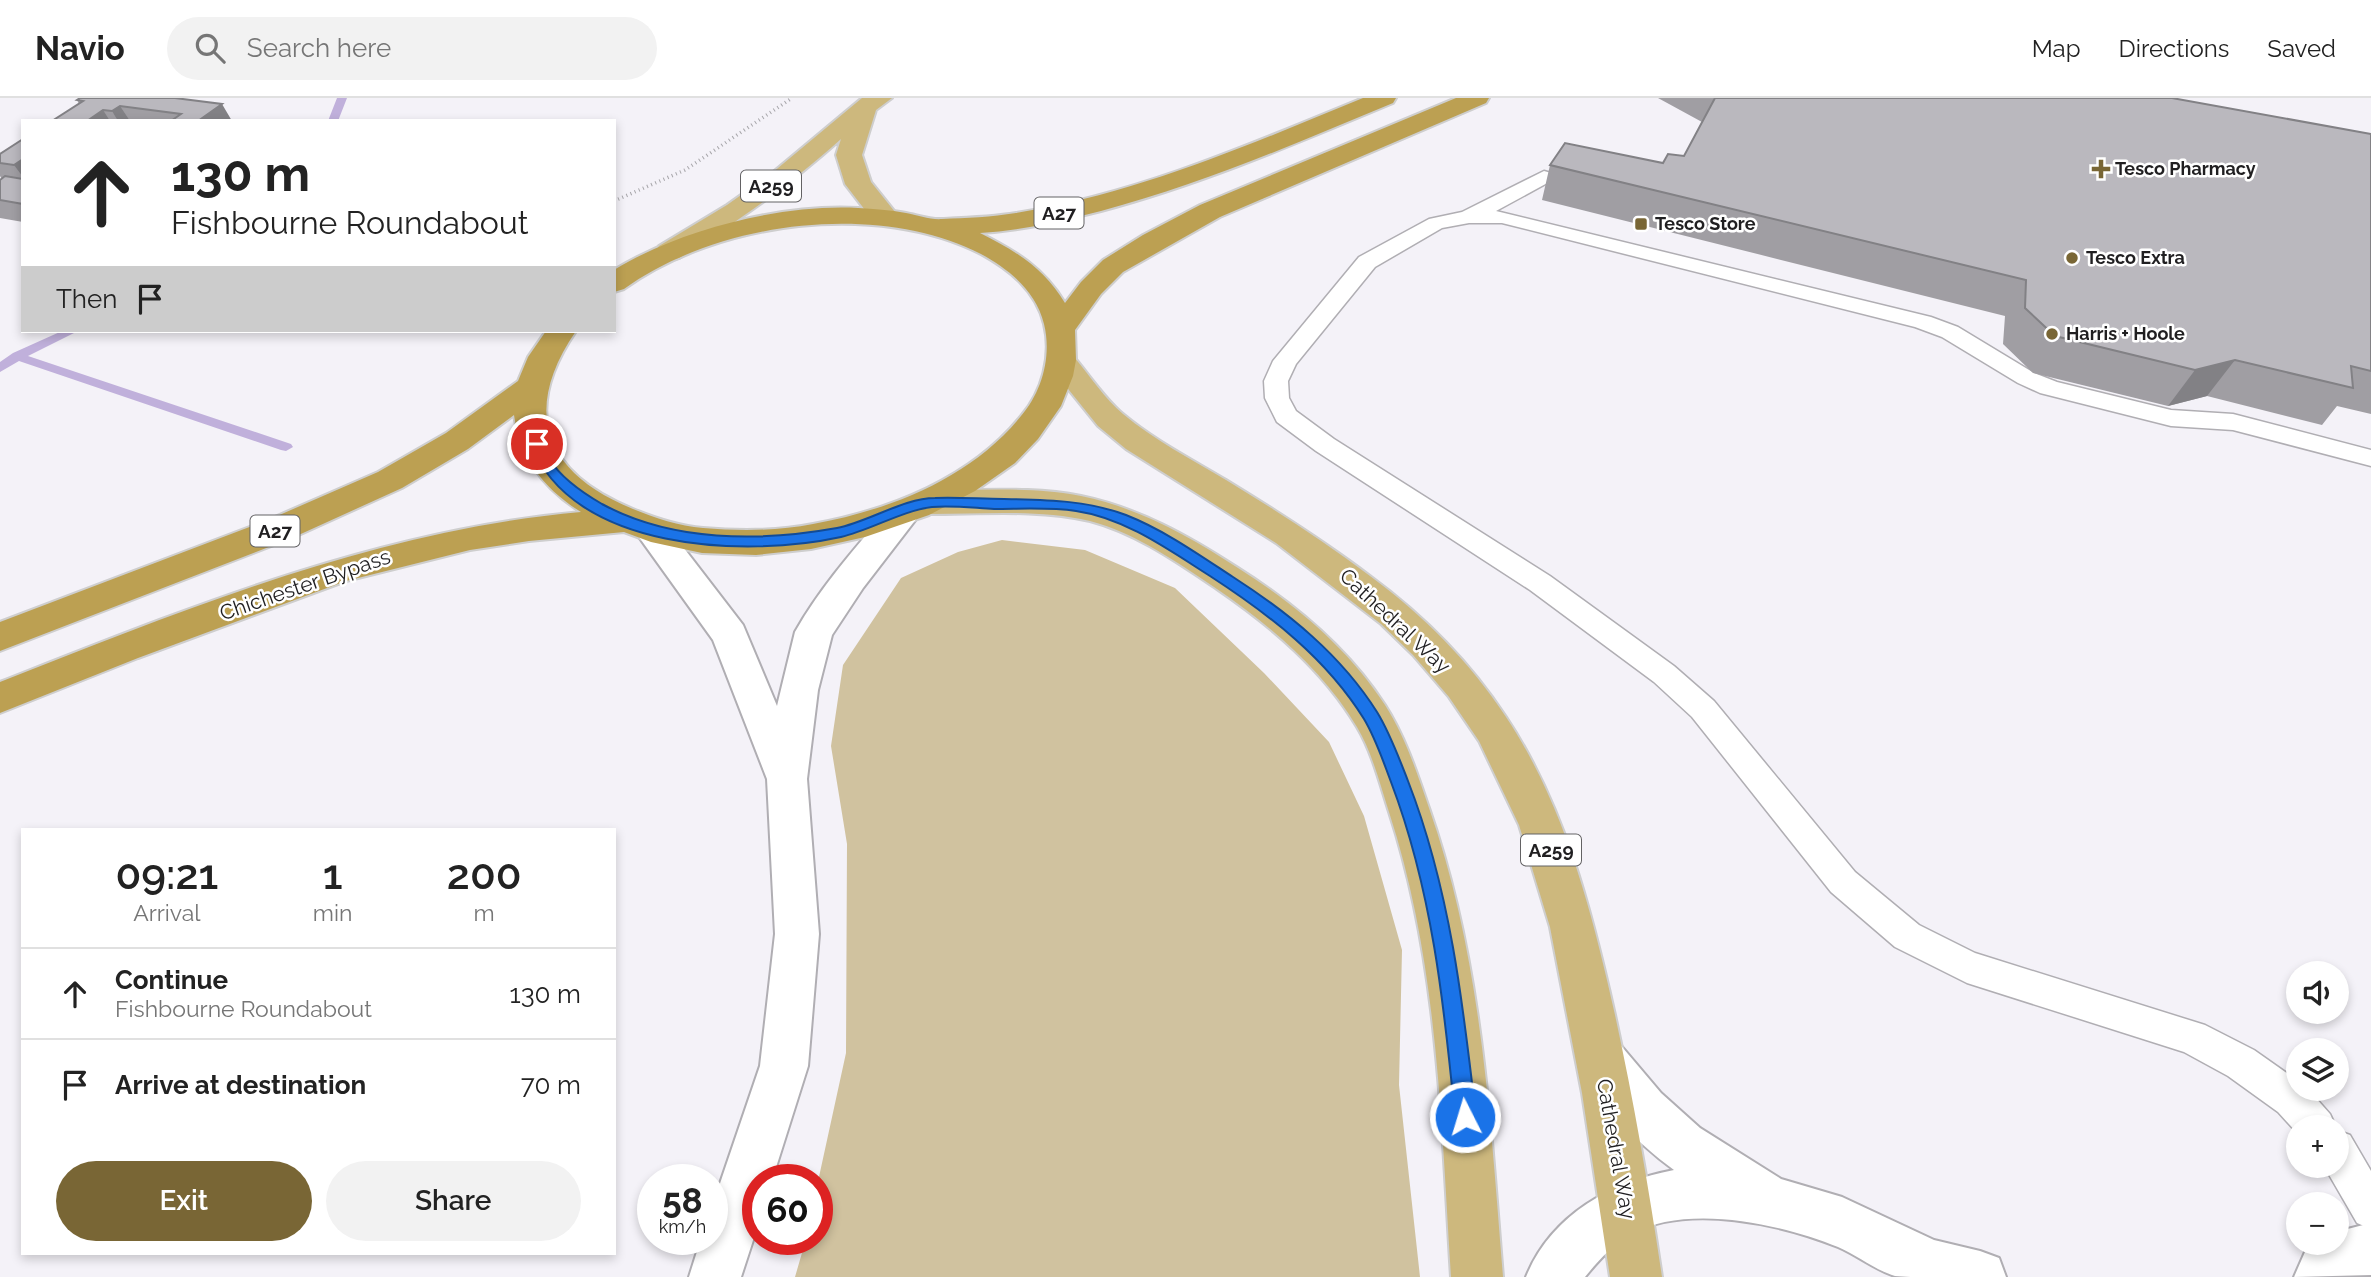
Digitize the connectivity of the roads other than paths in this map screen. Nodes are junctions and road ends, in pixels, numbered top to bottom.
1 (1384, 98) edge
2 (1477, 98) edge
3 (872, 102) edge
4 (1544, 177) dead end
5 (1469, 216) junction
6 (885, 217) junction
7 (937, 226) junction
8 (669, 252) junction
9 (616, 282) edge
10 (1061, 329) junction
11 (559, 333) edge
12 (1063, 364) junction
13 (531, 387) junction
14 (2371, 458) edge
15 (917, 508) junction
16 (636, 526) junction
17 (0, 637) edge
18 (0, 698) edge
19 (787, 779) junction
20 (1600, 1057) junction
21 (2305, 1115) edge
22 (2349, 1171) edge
23 (1771, 1200) junction
24 (1627, 1208) junction
25 (2371, 1209) edge
26 (2371, 1249) edge
27 (1937, 1273) edge
28 (715, 1277) edge
29 (1477, 1277) edge
30 (1552, 1277) edge
31 (1636, 1277) edge
32 (2320, 1277) edge

1 - 7 highway, A27
2 - 10 highway
3 - 6 main road, A259
3 - 8 main road, A259
4 - 5 lane
5 - 14 lane
5 - 21 lane
6 - 7 highway
6 - 8 highway
7 - 10 highway
8 - 9 highway
10 - 12 highway
11 - 13 highway
12 - 15 highway
12 - 20 main road, Cathedral Way / A259
13 - 16 highway
13 - 17 highway, A27
15 - 16 highway
15 - 19 street
15 - 29 main road
16 - 18 highway, Chichester Bypass
16 - 19 street
19 - 28 street
20 - 23 street
20 - 24 main road, Cathedral Way / A259
22 - 25 lane
23 - 24 street
23 - 27 street
24 - 30 street
24 - 31 main road, Cathedral Way / A259
26 - 32 street

